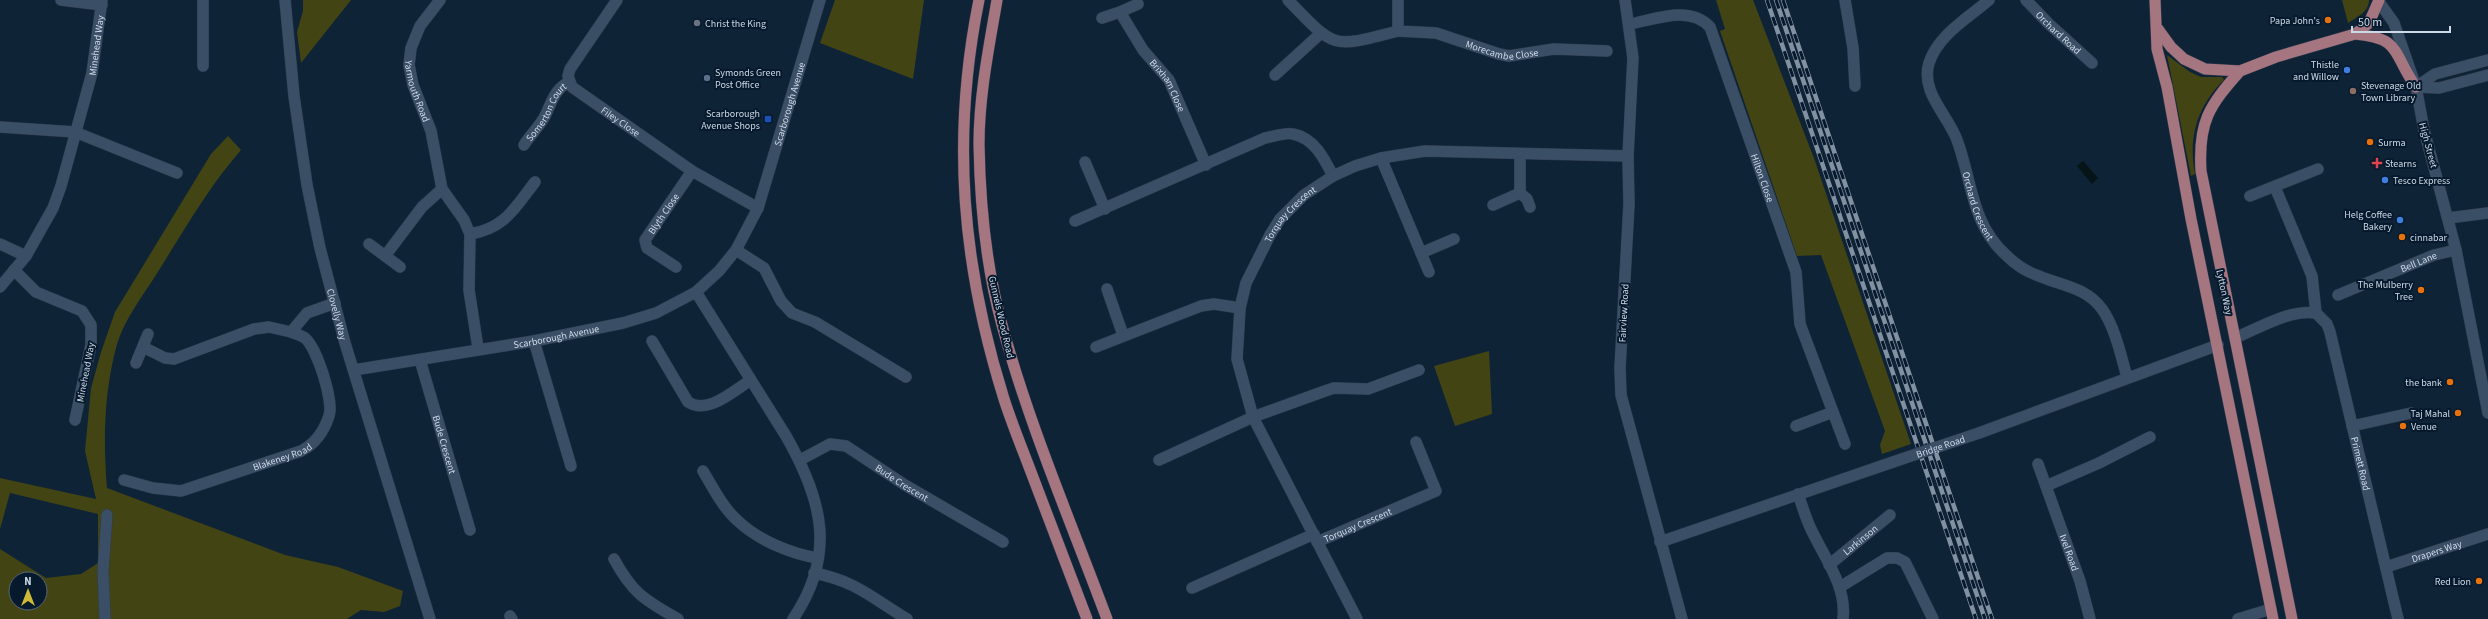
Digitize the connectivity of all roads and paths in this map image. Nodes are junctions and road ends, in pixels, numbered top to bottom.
1 (60, 0) edge
2 (203, 0) edge
3 (286, 0) edge
4 (440, 0) edge
5 (617, 0) edge
6 (820, 0) edge
7 (979, 0) edge
8 (997, 0) edge
9 (1288, 0) edge
10 (1398, 0) edge
11 (1625, 0) edge
12 (1845, 0) edge
13 (1989, 0) edge
14 (2026, 0) edge
15 (2155, 0) edge
16 (2379, 1) edge
17 (102, 2) edge
18 (1138, 4) dead end
19 (1120, 12) junction
20 (1102, 18) dead end
21 (1630, 24) junction
22 (2158, 29) junction
23 (1398, 31) junction
24 (1320, 34) junction
25 (2355, 34) junction
26 (1607, 51) dead end
27 (2488, 60) edge
28 (2092, 63) dead end
29 (203, 66) dead end
30 (2240, 71) junction
31 (1275, 75) dead end
32 (2488, 75) edge
33 (569, 82) junction
34 (1855, 86) dead end
35 (2416, 87) junction
36 (0, 127) edge
37 (75, 132) junction
38 (524, 145) dead end
39 (1520, 154) junction
40 (1628, 156) junction
41 (1381, 158) junction
42 (1085, 162) dead end
43 (1206, 165) junction
44 (2318, 170) dead end
45 (692, 171) junction
46 (177, 173) dead end
47 (1333, 176) junction
48 (535, 182) dead end
49 (2275, 187) junction
50 (442, 189) junction
51 (1520, 193) junction
52 (2250, 196) dead end
53 (1493, 205) dead end
54 (758, 208) junction
55 (1105, 208) junction
56 (1530, 208) dead end
57 (2488, 213) edge
58 (2448, 218) junction
59 (1075, 221) dead end
60 (470, 234) junction
61 (1454, 239) dead end
62 (0, 244) edge
63 (369, 244) dead end
64 (736, 250) junction
65 (2456, 250) junction
66 (1421, 253) junction
67 (26, 256) junction
68 (385, 256) junction
69 (400, 267) dead end
70 (676, 267) dead end
71 (14, 270) junction
72 (1429, 272) dead end
73 (0, 287) edge
74 (1107, 289) dead end
75 (696, 292) junction
76 (2338, 295) dead end
77 (335, 303) junction
78 (1240, 308) junction
79 (2316, 313) junction
80 (291, 332) junction
81 (148, 334) dead end
82 (1123, 335) junction
83 (2235, 338) junction
84 (534, 340) junction
85 (652, 341) dead end
86 (2218, 345) junction
87 (143, 347) junction
88 (1096, 347) dead end
89 (478, 348) junction
90 (420, 360) junction
91 (136, 363) dead end
92 (354, 370) junction
93 (1419, 370) dead end
94 (906, 377) dead end
95 (2128, 377) junction
96 (751, 380) junction
97 (1833, 412) junction
98 (2411, 413) dead end
99 (2488, 413) edge
100 (1253, 417) junction
101 (76, 420) dead end
102 (1796, 426) dead end
103 (2352, 426) junction
104 (2150, 437) dead end
105 (1416, 442) dead end
106 (1845, 444) dead end
107 (800, 460) junction
108 (1159, 460) dead end
109 (2038, 464) dead end
110 (571, 466) dead end
111 (703, 471) dead end
112 (124, 480) dead end
113 (2046, 486) junction
114 (1798, 494) junction
115 (107, 515) dead end
116 (1890, 515) dead end
117 (470, 530) dead end
118 (2488, 534) edge
119 (1315, 538) junction
120 (1003, 542) dead end
121 (1660, 542) junction
122 (818, 558) junction
123 (614, 559) dead end
124 (1829, 565) junction
125 (2386, 567) junction
126 (814, 573) junction
127 (1840, 587) junction
128 (1192, 588) dead end
129 (2272, 614) edge
130 (105, 619) edge
131 (430, 619) edge
132 (678, 619) edge
133 (793, 619) edge
134 (907, 619) edge
135 (1087, 619) edge
136 (1107, 619) edge
137 (1357, 619) edge
138 (1682, 619) edge
139 (1843, 619) edge
140 (1933, 619) edge
141 (2090, 619) edge
142 (2238, 619) edge
143 (2292, 619) edge
144 (2398, 619) edge

1 - 17 street, Minehead Way
2 - 29 street
3 - 77 street, Clovelly Way
4 - 50 street, Yarmouth Road
5 - 33 street
6 - 54 street, Scarborough Avenue
7 - 135 main road, Gunnels Wood Road
8 - 136 main road, Gunnels Wood Road
9 - 24 street, Morecambe Close
10 - 23 street
11 - 21 street, Fairview Road
12 - 34 street
13 - 95 street, Orchard Crescent
14 - 28 street, Orchard Road
15 - 22 main road, Lytton Way
16 - 25 main road
16 - 35 street, High Street
17 - 37 street, Minehead Way
18 - 19 street
19 - 20 street
19 - 43 street, Brixham Close
21 - 40 street, Fairview Road
21 - 97 street, Hilton Close
22 - 30 main road, Lytton Way
22 - 86 main road, Lytton Way
23 - 24 street, Morecambe Close
23 - 26 street, Morecambe Close
24 - 31 street
25 - 30 main road
25 - 35 main road
27 - 35 street
30 - 83 main road, Lytton Way
32 - 35 street
33 - 38 street, Somerton Court
33 - 45 street, Filey Close
35 - 58 street, High Street
36 - 37 street
37 - 46 street
37 - 67 street, Minehead Way
39 - 40 street, Torquay Crescent
39 - 41 street, Torquay Crescent
39 - 51 street
40 - 121 street, Fairview Road
41 - 47 street, Torquay Crescent
41 - 66 street
42 - 55 street
43 - 47 street
43 - 55 street
44 - 49 street
45 - 54 street, Filey Close
45 - 70 street, Blyth Close
47 - 78 street, Torquay Crescent
48 - 60 street
49 - 52 street
49 - 79 street
50 - 60 street, Yarmouth Road
50 - 68 street
51 - 53 street
51 - 56 street
54 - 64 street, Scarborough Avenue
55 - 59 street
57 - 58 street
58 - 65 street, High Street
60 - 89 street, Yarmouth Road
61 - 66 street
62 - 67 street
63 - 68 street
64 - 75 street, Scarborough Avenue
64 - 94 street
65 - 76 street, Bell Lane
65 - 99 street, High Street
66 - 72 street
67 - 71 street, Minehead Way
68 - 69 street
71 - 73 street, Minehead Way
71 - 101 street, Minehead Way
74 - 82 street
75 - 84 street, Scarborough Avenue
75 - 96 street
77 - 80 street
77 - 92 street, Clovelly Way
78 - 82 street
78 - 100 street, Torquay Crescent
79 - 83 street
79 - 103 street, Primett Road
80 - 87 street, Blakeney Road
80 - 112 street, Blakeney Road
81 - 87 street
82 - 88 street
83 - 143 main road, Lytton Way
84 - 89 street, Scarborough Avenue
84 - 110 street
85 - 96 street
86 - 95 street, Bridge Road
86 - 129 main road, Lytton Way
87 - 91 street
89 - 90 street, Scarborough Avenue
90 - 92 street, Scarborough Avenue
90 - 117 street, Bude Crescent
92 - 131 street, Clovelly Way
93 - 100 street
95 - 114 street, Bridge Road, bridge
96 - 107 street
97 - 102 street
97 - 106 street, Hilton Close
98 - 103 street
100 - 108 street
100 - 119 street, Torquay Crescent
103 - 125 street, Primett Road
104 - 113 street
105 - 119 street, Torquay Crescent
107 - 120 street, Bude Crescent
107 - 122 street
109 - 113 street, Ivel Road
111 - 122 street
113 - 141 street, Ivel Road
114 - 121 street, Bridge Road
114 - 124 street
115 - 130 street
116 - 124 street, Larkinson
118 - 125 street, Drapers Way
119 - 128 street, Torquay Crescent
119 - 137 street, Torquay Crescent
121 - 138 street, Fairview Road
122 - 126 street
123 - 132 street
124 - 127 street
125 - 144 street, Primett Road
126 - 133 street
126 - 134 street
127 - 139 street
127 - 140 street
129 - 142 street

